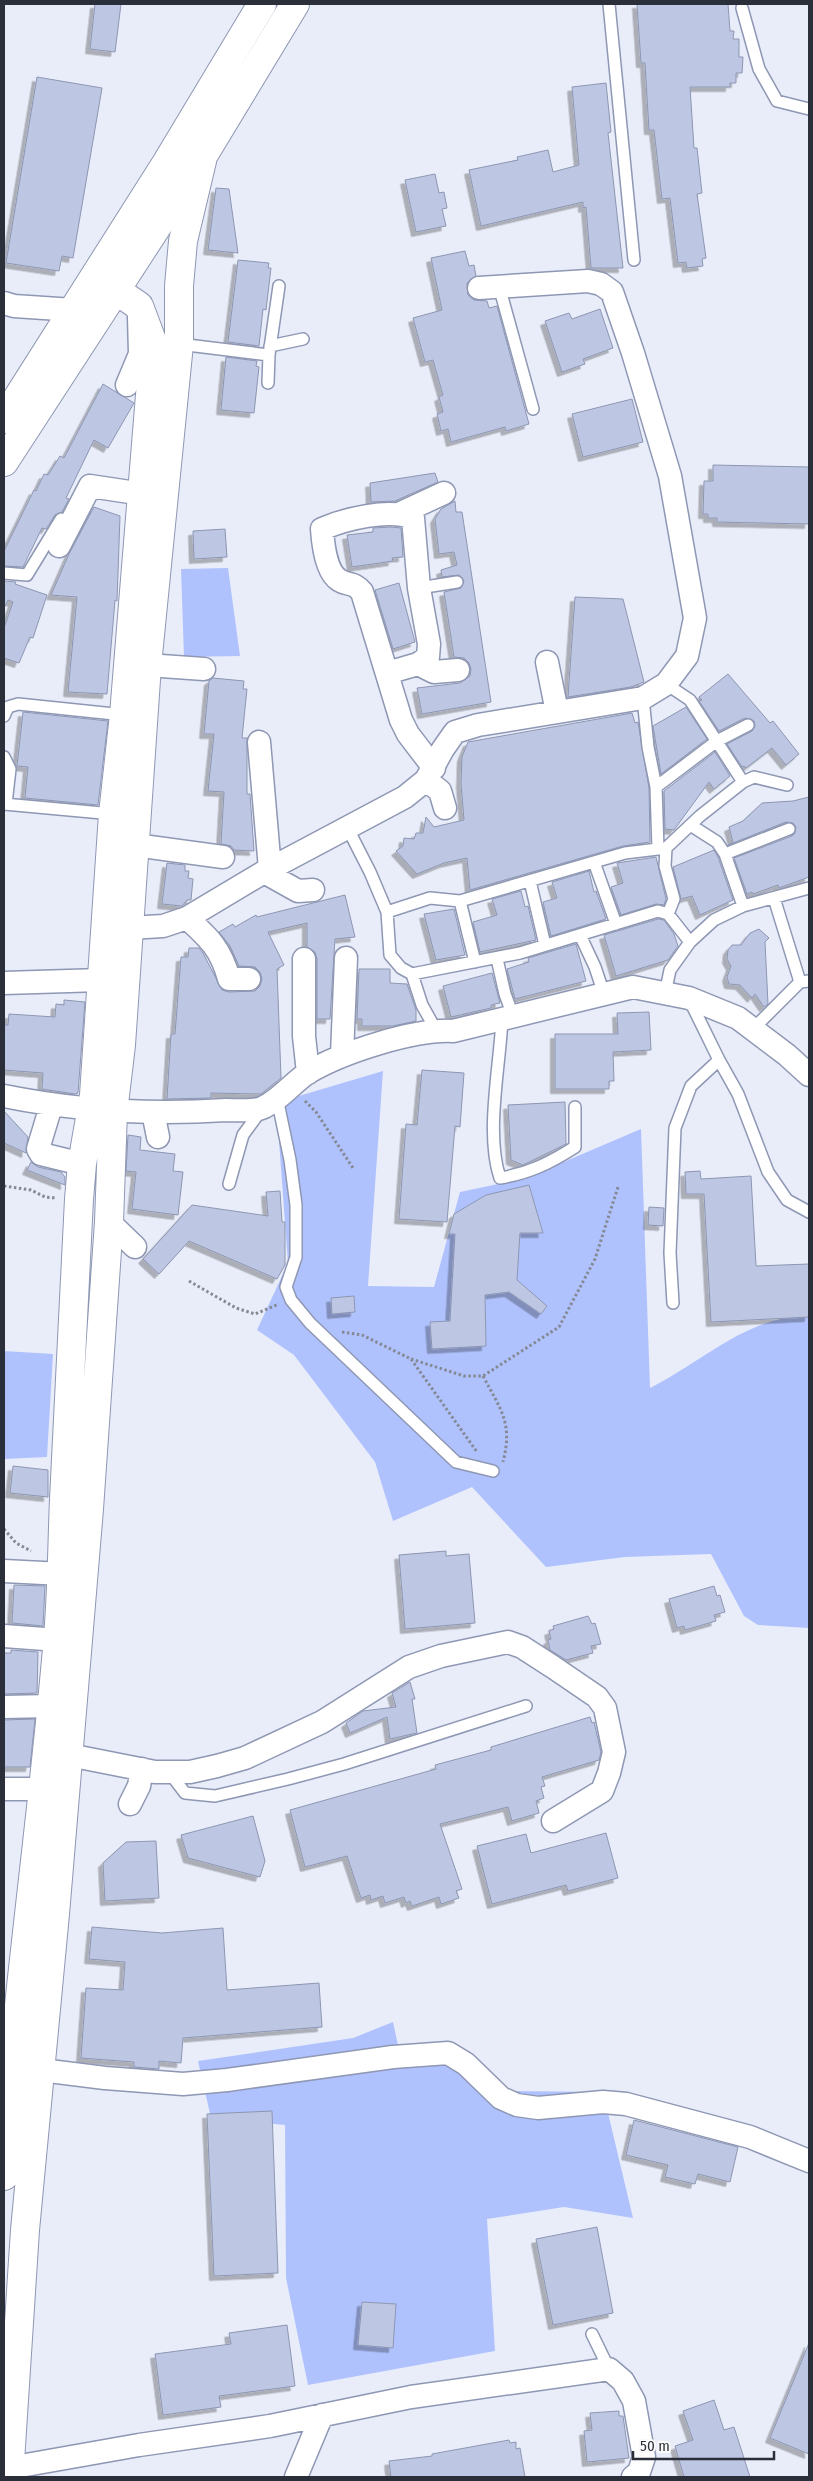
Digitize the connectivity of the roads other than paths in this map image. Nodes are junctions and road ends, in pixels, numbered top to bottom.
1 (262, 4) edge
2 (295, 4) edge
3 (609, 4) edge
4 (742, 8) dead end
5 (809, 109) edge
6 (203, 156) junction
7 (634, 260) dead end
8 (279, 286) dead end
9 (489, 287) joint
10 (116, 291) junction
11 (4, 303) edge
12 (139, 306) junction
13 (74, 310) junction
14 (303, 339) dead end
15 (180, 344) junction
16 (270, 351) junction
17 (268, 383) dead end
18 (127, 385) dead end
19 (533, 409) dead end
20 (4, 419) edge
21 (4, 462) edge
22 (90, 473) dead end
23 (444, 493) dead end
24 (143, 494) junction
25 (401, 513) junction
26 (58, 546) dead end
27 (4, 573) edge
28 (456, 582) dead end
29 (419, 588) junction
30 (547, 662) dead end
31 (418, 664) junction
32 (147, 665) junction
33 (204, 668) dead end
34 (458, 670) dead end
35 (387, 673) junction
36 (666, 684) junction
37 (643, 698) junction
38 (557, 712) junction
39 (124, 715) junction
40 (4, 716) edge
41 (748, 725) dead end
42 (717, 741) junction
43 (259, 742) dead end
44 (5, 761) edge
45 (430, 774) junction
46 (743, 782) junction
47 (787, 785) dead end
48 (656, 787) junction
49 (5, 804) edge
50 (445, 808) dead end
51 (113, 814) junction
52 (692, 826) junction
53 (347, 827) junction
54 (789, 830) dead end
55 (134, 845) junction
56 (662, 849) junction
57 (726, 854) junction
58 (223, 857) dead end
59 (594, 862) junction
60 (267, 870) junction
61 (530, 881) junction
62 (809, 888) edge
63 (313, 890) dead end
64 (774, 898) junction
65 (460, 901) junction
66 (743, 906) junction
67 (387, 912) junction
68 (668, 914) junction
69 (187, 918) junction
70 (616, 924) junction
71 (129, 928) junction
72 (580, 935) junction
73 (690, 942) junction
74 (546, 945) junction
75 (346, 958) dead end
76 (497, 959) junction
77 (476, 962) junction
78 (298, 966) dead end
79 (412, 974) junction
80 (249, 979) dead end
81 (101, 980) junction
82 (804, 982) edge
83 (4, 983) edge
84 (604, 994) junction
85 (665, 994) junction
86 (689, 998) junction
87 (508, 1017) junction
88 (753, 1029) junction
89 (436, 1030) junction
90 (342, 1055) junction
91 (718, 1060) junction
92 (809, 1075) edge
93 (287, 1090) junction
94 (4, 1096) edge
95 (50, 1106) junction
96 (575, 1107) dead end
97 (103, 1111) junction
98 (153, 1112) junction
99 (158, 1137) dead end
100 (82, 1164) junction
101 (229, 1184) dead end
102 (809, 1212) edge
103 (109, 1222) junction
104 (135, 1247) dead end
105 (673, 1304) dead end
106 (493, 1471) road end
107 (63, 1568) junction
108 (4, 1571) edge
109 (4, 1636) edge
110 (58, 1640) junction
111 (4, 1706) edge
112 (51, 1706) junction
113 (526, 1706) dead end
114 (69, 1755) junction
115 (142, 1769) junction
116 (169, 1772) junction
117 (4, 1789) edge
118 (44, 1789) junction
119 (130, 1804) dead end
120 (553, 1821) dead end
121 (41, 2070) junction
122 (38, 2099) junction
123 (6, 2100) edge
124 (34, 2132) junction
125 (809, 2161) edge
126 (4, 2176) edge
127 (592, 2334) dead end
128 (609, 2369) junction
129 (322, 2415) junction
130 (9, 2473) edge
131 (296, 2477) edge
132 (633, 2477) edge

1 - 13 main road
2 - 6 main road
3 - 7 lane
4 - 5 lane
6 - 10 main road
6 - 15 main road
8 - 16 lane
9 - 19 lane
9 - 36 street
10 - 12 main road
10 - 21 main road
11 - 13 street
12 - 18 street
12 - 24 main road
13 - 20 main road
14 - 16 lane
15 - 16 lane
15 - 32 main road
16 - 17 lane
22 - 27 lane
23 - 25 street
24 - 26 street
24 - 39 main road
25 - 29 street
25 - 35 street
28 - 29 lane
29 - 31 street
30 - 38 street
31 - 34 street
31 - 35 street
32 - 33 street
32 - 55 main road
35 - 45 street
36 - 37 street
36 - 42 lane
37 - 38 street
37 - 48 lane
38 - 45 street
39 - 40 lane
39 - 51 main road
41 - 42 lane
42 - 46 lane
42 - 48 lane
43 - 60 street
44 - 49 lane
45 - 50 street
45 - 53 street
46 - 47 lane
46 - 52 lane
48 - 56 lane
49 - 51 lane
51 - 81 main road
52 - 56 lane
52 - 57 lane
53 - 60 street
53 - 67 lane
54 - 57 lane
55 - 58 street
55 - 71 main road
56 - 59 lane
56 - 68 lane
57 - 66 lane
59 - 61 lane
59 - 70 lane
60 - 63 street
60 - 69 street
61 - 65 lane
61 - 74 lane
62 - 64 lane
64 - 66 lane
64 - 82 lane
65 - 67 lane
65 - 77 lane
66 - 73 lane
67 - 79 lane
68 - 70 lane
68 - 73 lane
69 - 71 street
69 - 80 street
70 - 72 lane
71 - 97 main road
72 - 74 lane
72 - 84 lane
73 - 85 lane
74 - 76 lane
75 - 90 street
76 - 77 lane
76 - 87 lane
77 - 79 lane
78 - 93 street
79 - 89 lane
81 - 83 street
81 - 97 main road
82 - 88 lane
84 - 85 street
84 - 87 street
85 - 86 street
86 - 88 street
86 - 91 lane
87 - 89 street
87 - 96 lane
88 - 92 street
89 - 90 street
90 - 93 street
91 - 102 lane
91 - 105 lane
93 - 98 street
93 - 101 lane
93 - 106 lane
94 - 95 street
95 - 97 street
95 - 100 street
97 - 98 street
97 - 100 main road
97 - 103 main road
98 - 99 street
100 - 107 main road
103 - 104 street
103 - 114 main road
107 - 108 street
107 - 110 main road
109 - 110 street
110 - 112 main road
111 - 112 street
112 - 118 main road
113 - 116 lane
114 - 115 street
114 - 121 main road
115 - 116 street
115 - 119 street
116 - 120 street
117 - 118 street
118 - 123 main road
121 - 122 main road
121 - 125 street
122 - 123 street
122 - 124 main road
123 - 124 street
123 - 126 main road
124 - 130 main road
127 - 128 lane
128 - 129 street
128 - 132 street
129 - 130 street
129 - 131 street

